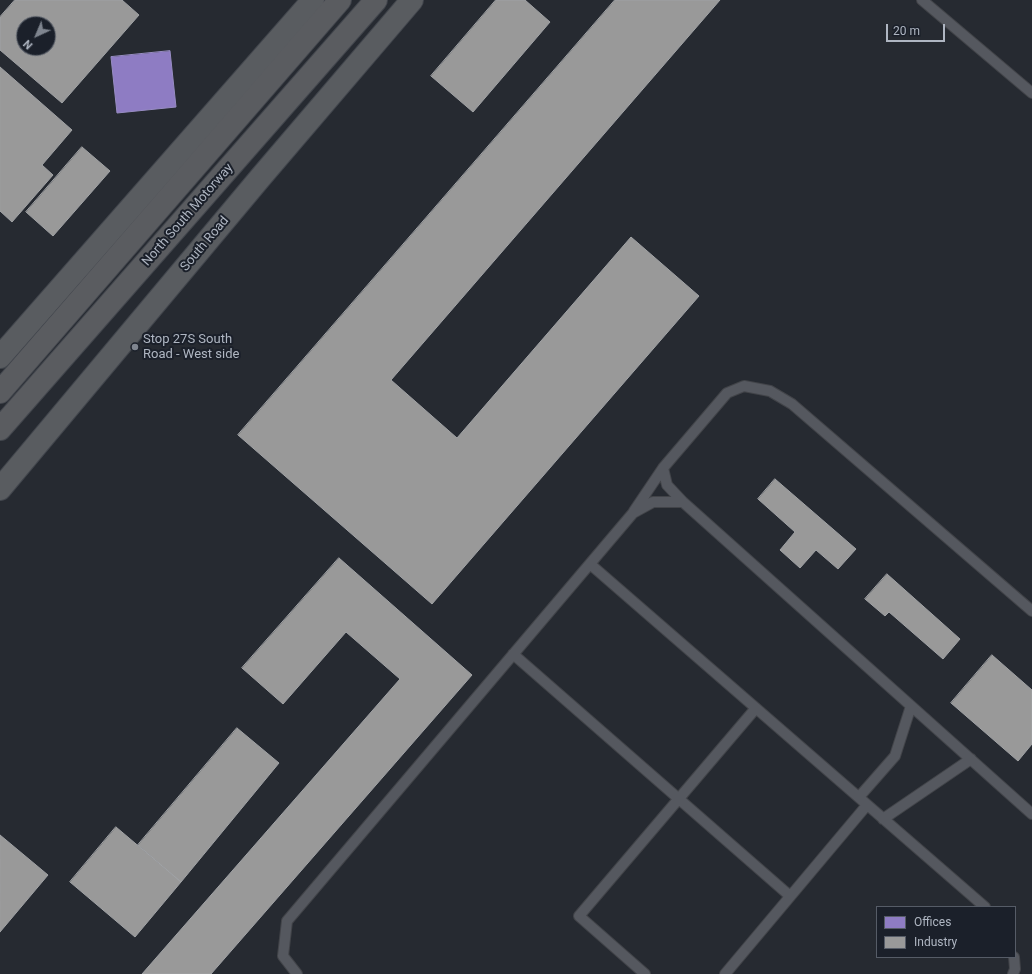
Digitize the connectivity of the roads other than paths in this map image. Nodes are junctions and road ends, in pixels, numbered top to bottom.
1 (313, 0) edge
2 (340, 0) edge
3 (376, 0) edge
4 (412, 0) edge
5 (922, 0) edge
6 (1032, 93) edge
7 (0, 357) edge
8 (0, 392) edge
9 (0, 429) edge
10 (663, 468) junction
11 (0, 489) edge
12 (683, 502) junction
13 (633, 513) junction
14 (590, 564) junction
15 (1032, 611) edge
16 (513, 654) junction
17 (911, 706) junction
18 (756, 708) junction
19 (971, 759) junction
20 (859, 797) junction
21 (679, 799) junction
22 (867, 805) junction
23 (1032, 814) edge
24 (883, 819) junction
25 (790, 896) junction
26 (984, 906) edge
27 (1014, 958) edge
28 (297, 974) edge
29 (645, 974) edge
30 (725, 974) edge
31 (1013, 974) edge

1 - 7 highway
2 - 8 highway, North South Motorway
3 - 9 highway, North South Motorway
4 - 11 highway, South Road
5 - 6 lane
10 - 12 lane
10 - 13 lane
10 - 15 lane
12 - 13 lane
12 - 17 lane
13 - 14 lane
14 - 16 lane
14 - 18 lane
16 - 21 lane
16 - 28 lane
17 - 19 lane
17 - 20 lane
18 - 20 lane
18 - 21 lane
19 - 23 lane
19 - 24 lane
20 - 22 lane
21 - 25 lane
21 - 29 lane
22 - 24 lane
22 - 25 lane
24 - 26 lane
25 - 30 lane
27 - 31 lane

